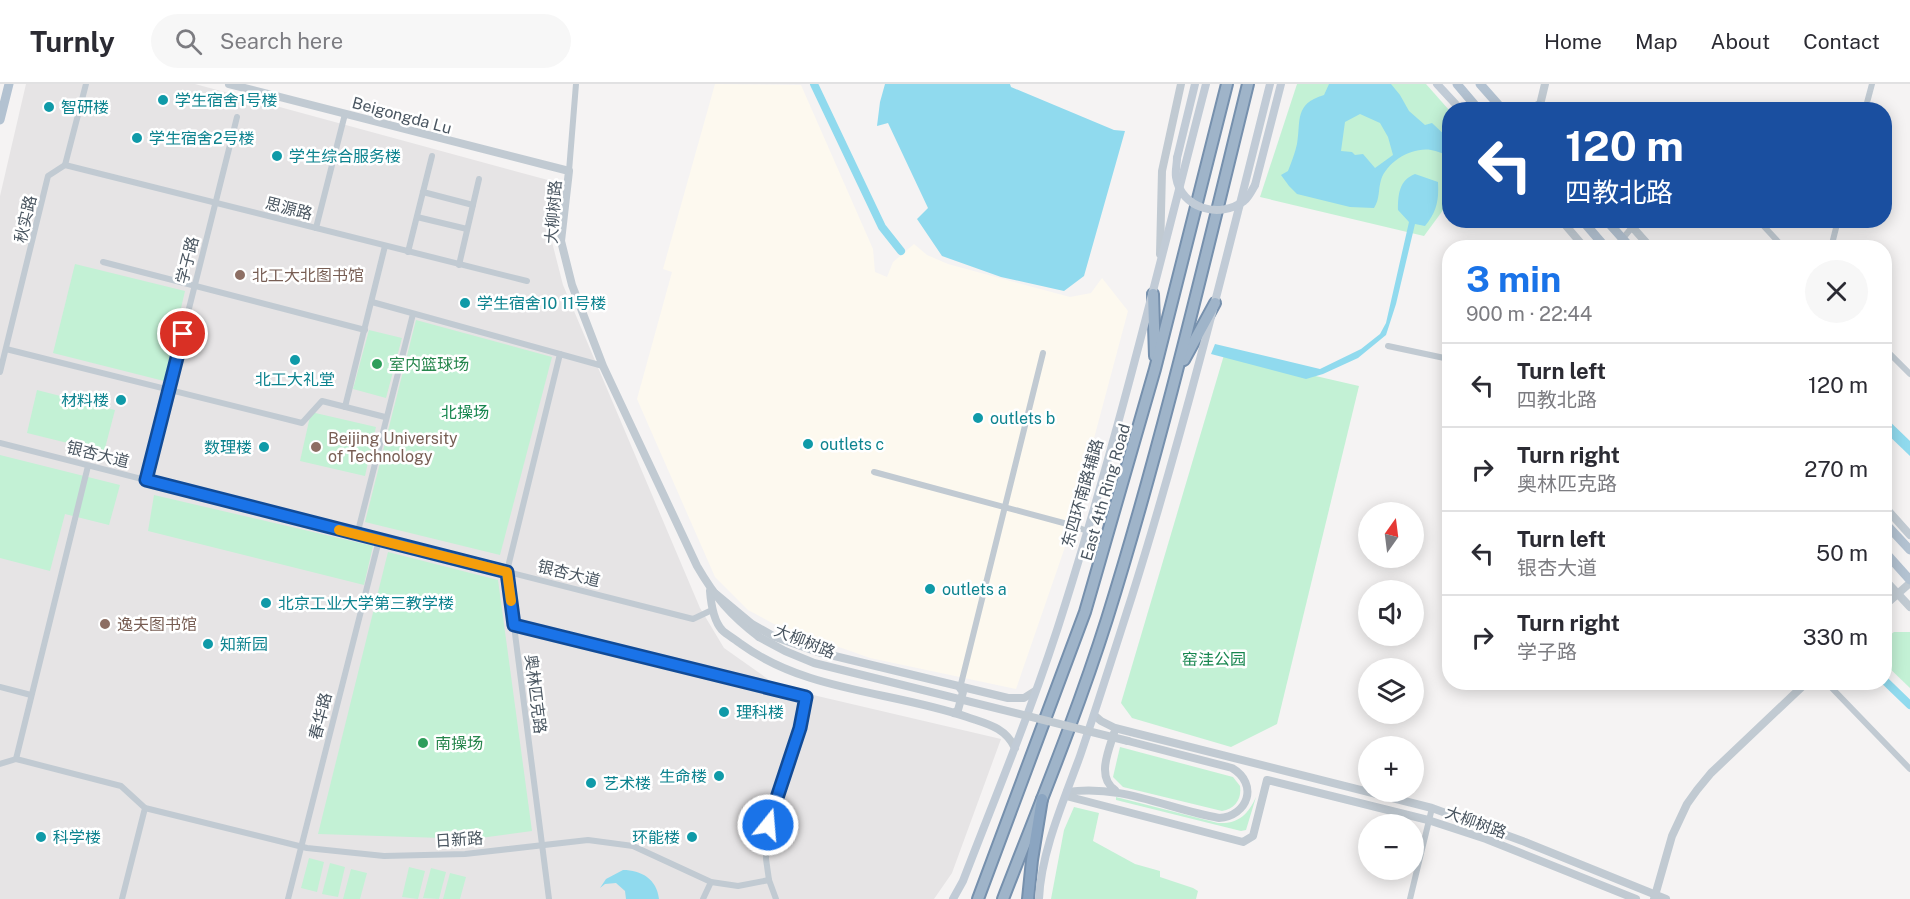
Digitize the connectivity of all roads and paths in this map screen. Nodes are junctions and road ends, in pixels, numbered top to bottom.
1 (9, 84) edge
2 (86, 84) edge
3 (229, 84) edge
4 (576, 84) edge
5 (1181, 84) edge
6 (1195, 84) edge
7 (1206, 84) edge
8 (1227, 84) edge
9 (1248, 84) edge
10 (1270, 84) edge
11 (1281, 84) edge
12 (1437, 84) edge
13 (1457, 84) edge
14 (1480, 84) edge
15 (1545, 84) edge
16 (1872, 84) edge
17 (1454, 102) edge
18 (1472, 102) edge
19 (1496, 102) edge
20 (1540, 102) edge
21 (1868, 102) edge
22 (345, 114) junction
23 (237, 117) dead end
24 (0, 120) edge
25 (432, 156) dead end
26 (65, 165) junction
27 (569, 171) junction
28 (479, 179) dead end
29 (423, 192) junction
30 (215, 203) junction
31 (473, 205) junction
32 (417, 217) junction
33 (316, 228) junction
34 (1568, 228) edge
35 (1589, 228) edge
36 (1613, 228) edge
37 (1629, 228) edge
38 (1636, 228) edge
39 (1765, 228) edge
40 (467, 229) junction
41 (1622, 238) joint
42 (1578, 240) edge
43 (1599, 240) edge
44 (1645, 240) edge
45 (1777, 240) edge
46 (385, 246) junction
47 (408, 252) junction
48 (103, 262) dead end
49 (1160, 262) junction
50 (459, 264) junction
51 (527, 282) dead end
52 (194, 286) junction
53 (1153, 294) junction
54 (372, 302) junction
55 (1215, 303) junction
56 (412, 314) junction
57 (365, 330) junction
58 (1389, 346) dead end
59 (6, 349) junction
60 (1043, 353) dead end
61 (560, 354) junction
62 (1892, 356) edge
63 (1442, 357) edge
64 (603, 366) junction
65 (1155, 369) junction
66 (0, 372) edge
67 (1176, 374) junction
68 (1910, 374) edge
69 (169, 389) junction
70 (345, 408) junction
71 (385, 417) junction
72 (0, 443) edge
73 (88, 466) junction
74 (874, 472) dead end
75 (146, 480) junction
76 (1005, 509) junction
77 (1892, 515) edge
78 (1087, 531) junction
79 (1892, 531) edge
80 (357, 535) junction
81 (1910, 535) edge
82 (379, 540) junction
83 (1910, 550) edge
84 (1892, 560) edge
85 (507, 572) junction
86 (1910, 581) edge
87 (1892, 587) edge
88 (710, 590) junction
89 (1898, 593) junction
90 (1892, 599) edge
91 (1910, 607) edge
92 (712, 610) junction
93 (514, 625) junction
94 (0, 687) edge
95 (960, 688) junction
96 (1798, 690) edge
97 (1834, 690) edge
98 (1035, 692) junction
99 (31, 695) junction
100 (954, 713) junction
101 (1094, 715) junction
102 (1115, 728) junction
103 (1015, 748) junction
104 (16, 759) junction
105 (0, 764) edge
106 (1269, 768) junction
107 (1910, 770) edge
108 (1267, 780) junction
109 (1116, 791) junction
110 (1066, 794) junction
111 (1042, 799) junction
112 (145, 808) junction
113 (1432, 808) junction
114 (1428, 820) junction
115 (542, 844) junction
116 (301, 846) junction
117 (769, 880) junction
118 (711, 882) junction
119 (1655, 896) edge
120 (122, 899) edge
121 (288, 899) edge
122 (549, 899) edge
123 (703, 899) edge
124 (776, 899) edge
125 (953, 899) edge
126 (978, 899) edge
127 (1003, 899) edge
128 (1028, 899) edge
129 (1039, 899) edge
130 (1410, 899) edge
131 (1636, 899) edge
132 (1666, 899) edge

1 - 24 main road
2 - 26 street
3 - 22 street, Beigongda Lu
4 - 27 street
5 - 49 street
6 - 11 main road, bridge
7 - 49 main road, 东四环南路辅路
8 - 65 highway, East 4th Ring Road
9 - 67 highway
10 - 55 main road
12 - 17 main road
13 - 18 main road
14 - 19 main road
15 - 20 street
16 - 21 street
22 - 27 street, Beigongda Lu
22 - 33 street
23 - 30 street, 学子路
25 - 29 street
26 - 30 street, 思源路
26 - 59 street, 秋实路
27 - 64 street, 大柳树路
28 - 31 street
29 - 31 street
29 - 32 street
30 - 33 street, 思源路
30 - 52 street, 学子路
31 - 40 street
32 - 40 street
32 - 47 street
33 - 46 street, 思源路
34 - 42 street
35 - 43 main road
36 - 41 main road
37 - 41 street
38 - 44 street
39 - 45 street
40 - 50 street
46 - 47 street, 思源路
46 - 54 street
47 - 50 street, 思源路
48 - 52 street
49 - 53 main road, 东四环南路辅路
50 - 51 street, 思源路
52 - 57 street
52 - 69 street, 学子路
53 - 65 highway
53 - 78 main road, 东四环南路辅路
54 - 56 street
54 - 57 street
55 - 67 highway
55 - 101 main road
56 - 61 street
56 - 71 street
57 - 70 street
58 - 63 street
59 - 66 street, 秋实路
59 - 69 street
60 - 76 street
61 - 64 street
61 - 85 street, 奥林匹克路
62 - 68 street
64 - 88 street, 大柳树路
65 - 126 highway, East 4th Ring Road
67 - 111 highway
69 - 70 street
69 - 75 street, 学子路
70 - 71 street
71 - 80 street
72 - 73 street, 银杏大道
73 - 75 street, 银杏大道
73 - 99 street
74 - 76 street
75 - 80 street, 银杏大道
76 - 78 street
76 - 95 street
77 - 81 street
78 - 98 main road, 东四环南路辅路
79 - 83 main road
80 - 82 street, 银杏大道
82 - 85 street, 银杏大道
82 - 116 street, 春华路
84 - 86 main road
85 - 92 street, 银杏大道
85 - 93 street, 奥林匹克路
86 - 89 street
87 - 89 street
88 - 92 street
88 - 95 street
88 - 109 street, 大柳树路, bridge
89 - 90 street
89 - 91 street
92 - 100 street
93 - 115 street, 奥林匹克路
93 - 117 street
94 - 99 street
95 - 98 street
95 - 100 street
96 - 119 street
97 - 107 street
98 - 103 main road, 东四环南路辅路
99 - 104 street
100 - 103 street
101 - 102 street, 大柳树路
101 - 110 main road
102 - 106 street, 大柳树路
102 - 109 street
103 - 125 main road, 东四环南路辅路
104 - 105 street
104 - 112 street
106 - 108 street
106 - 113 street, 大柳树路
108 - 110 street
108 - 114 street, 大柳树路
109 - 110 street
110 - 129 main road
111 - 127 highway
111 - 128 highway
112 - 116 street, 日新路
112 - 120 street
113 - 114 street
113 - 119 street, 大柳树路
114 - 130 street
114 - 131 street, 大柳树路
115 - 116 street, 日新路
115 - 118 street, 日新路
115 - 122 street, 奥林匹克路
116 - 121 street, 春华路
117 - 118 street, 日新路
117 - 124 street
118 - 123 street
119 - 132 street, 大柳树路

